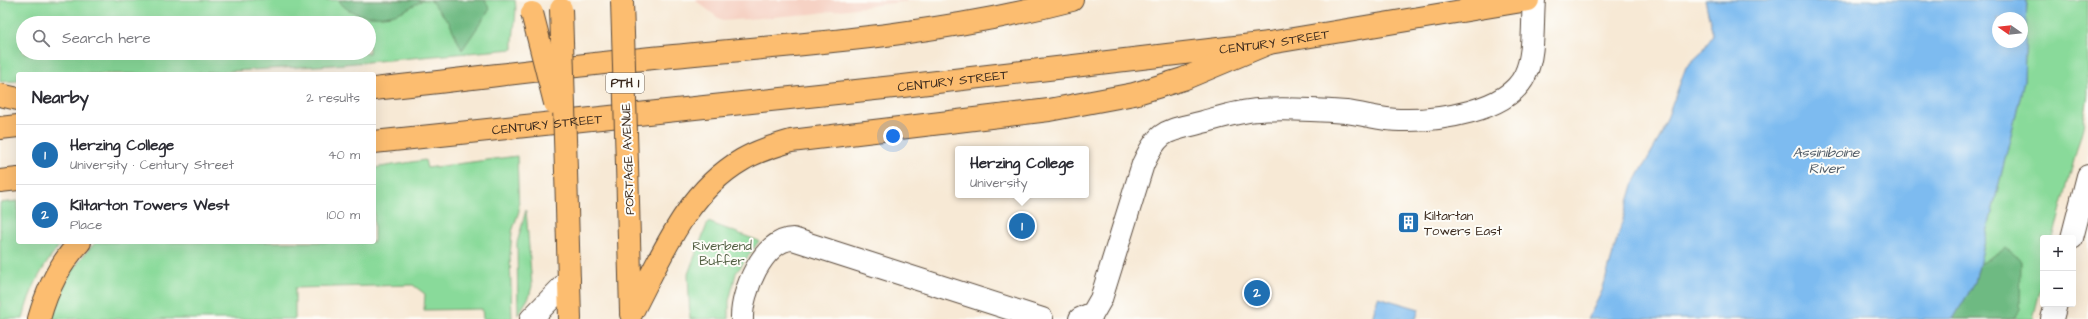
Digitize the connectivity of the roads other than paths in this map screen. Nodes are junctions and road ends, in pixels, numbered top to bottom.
1 (622, 0) edge
2 (1072, 0) edge
3 (1528, 0) edge
4 (1534, 0) edge
5 (561, 5) edge
6 (530, 7) edge
7 (1269, 43) junction
8 (376, 89) edge
9 (0, 95) edge
10 (16, 99) edge
11 (16, 126) edge
12 (0, 128) edge
13 (376, 142) edge
14 (565, 143) junction
15 (2088, 176) edge
16 (16, 179) edge
17 (0, 180) edge
18 (2073, 235) edge
19 (78, 244) edge
20 (569, 280) junction
21 (2055, 307) edge
22 (632, 317) edge
23 (39, 319) edge
24 (531, 319) edge
25 (570, 319) edge
26 (742, 319) edge
27 (1042, 319) edge
28 (1080, 319) edge
29 (2052, 319) edge

1 - 22 main road, PORTAGE AVENUE / PTH 1, bridge
2 - 8 main road
3 - 7 main road, CENTURY STREET
4 - 28 street
5 - 14 main road, bridge
6 - 14 main road, bridge
7 - 13 main road, CENTURY STREET
7 - 22 main road
9 - 10 main road
11 - 12 main road
14 - 20 main road, bridge
15 - 18 street
16 - 17 main road
19 - 23 main road
20 - 24 street
20 - 25 main road
21 - 29 street
26 - 27 street

